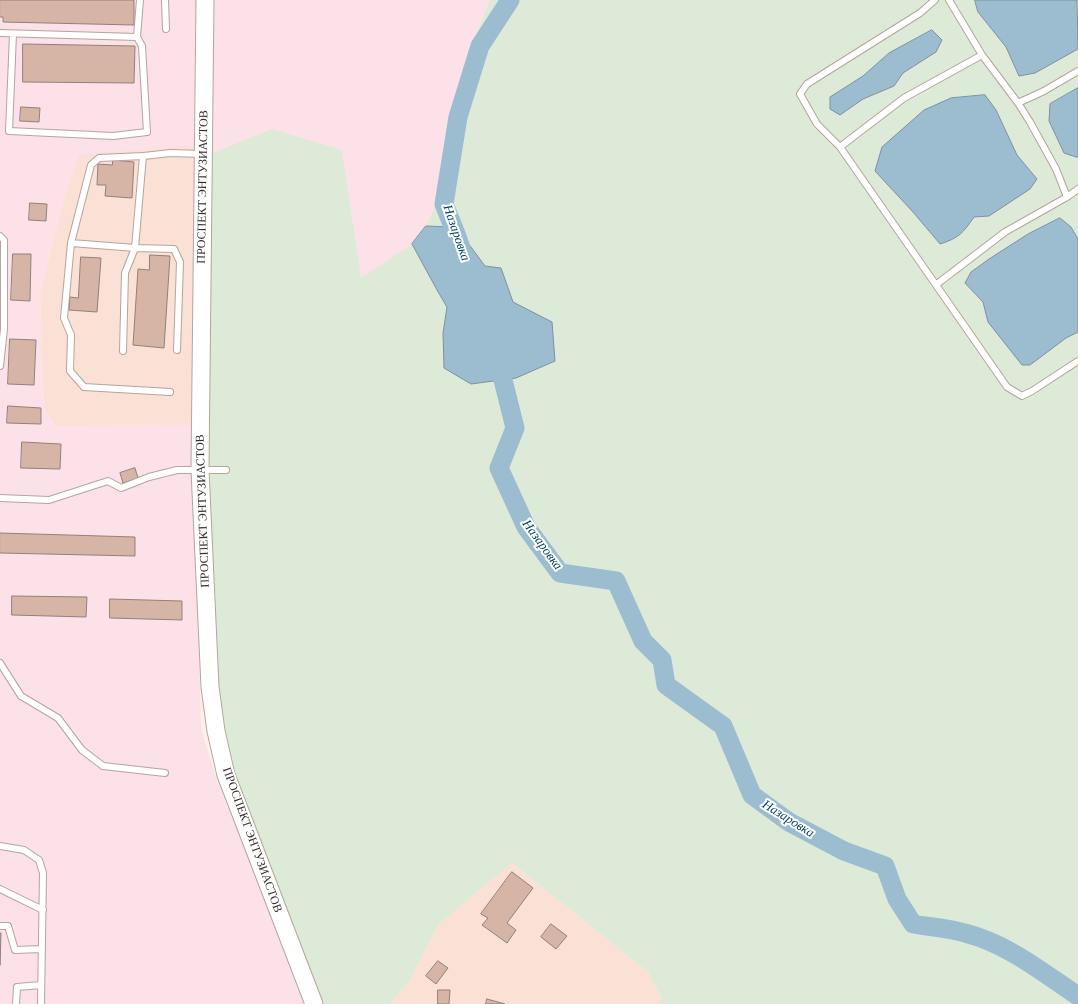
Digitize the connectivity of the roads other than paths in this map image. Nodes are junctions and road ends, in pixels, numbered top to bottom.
1 (140, 0) edge
2 (165, 0) edge
3 (205, 0) edge
4 (934, 0) edge
5 (949, 0) edge
6 (166, 29) dead end
7 (0, 33) edge
8 (13, 34) junction
9 (137, 37) junction
10 (982, 55) junction
11 (1078, 71) edge
12 (1018, 103) junction
13 (840, 147) junction
14 (203, 154) junction
15 (143, 156) junction
16 (1078, 189) edge
17 (1067, 197) junction
18 (0, 236) edge
19 (71, 243) junction
20 (135, 248) junction
21 (937, 284) junction
22 (177, 350) dead end
23 (123, 352) dead end
24 (1078, 361) edge
25 (0, 366) edge
26 (170, 392) dead end
27 (200, 470) junction
28 (226, 470) dead end
29 (0, 498) edge
30 (0, 663) edge
31 (165, 773) dead end
32 (0, 846) edge
33 (0, 889) edge
34 (43, 910) junction
35 (0, 926) edge
36 (42, 949) junction
37 (42, 985) junction
38 (16, 1004) edge
39 (41, 1004) edge
40 (314, 1004) edge

1 - 9 lane
2 - 6 lane
3 - 14 street, ПРОСПЕКТ ЭНТУЗИАСТОВ
4 - 13 lane
5 - 10 lane
7 - 8 lane
8 - 9 lane
8 - 9 lane
10 - 12 lane
10 - 13 lane
11 - 12 lane
12 - 17 lane
13 - 21 lane
14 - 15 lane
14 - 27 street, ПРОСПЕКТ ЭНТУЗИАСТОВ
15 - 19 lane
15 - 20 lane
16 - 17 lane
17 - 21 lane
18 - 25 lane
19 - 20 lane
19 - 26 lane
20 - 22 lane
20 - 23 lane
21 - 24 lane
27 - 28 lane
27 - 29 lane
27 - 40 street, ПРОСПЕКТ ЭНТУЗИАСТОВ
30 - 31 lane
32 - 34 lane
33 - 34 lane
34 - 36 lane
35 - 36 lane
36 - 37 lane
37 - 38 lane
37 - 39 lane

